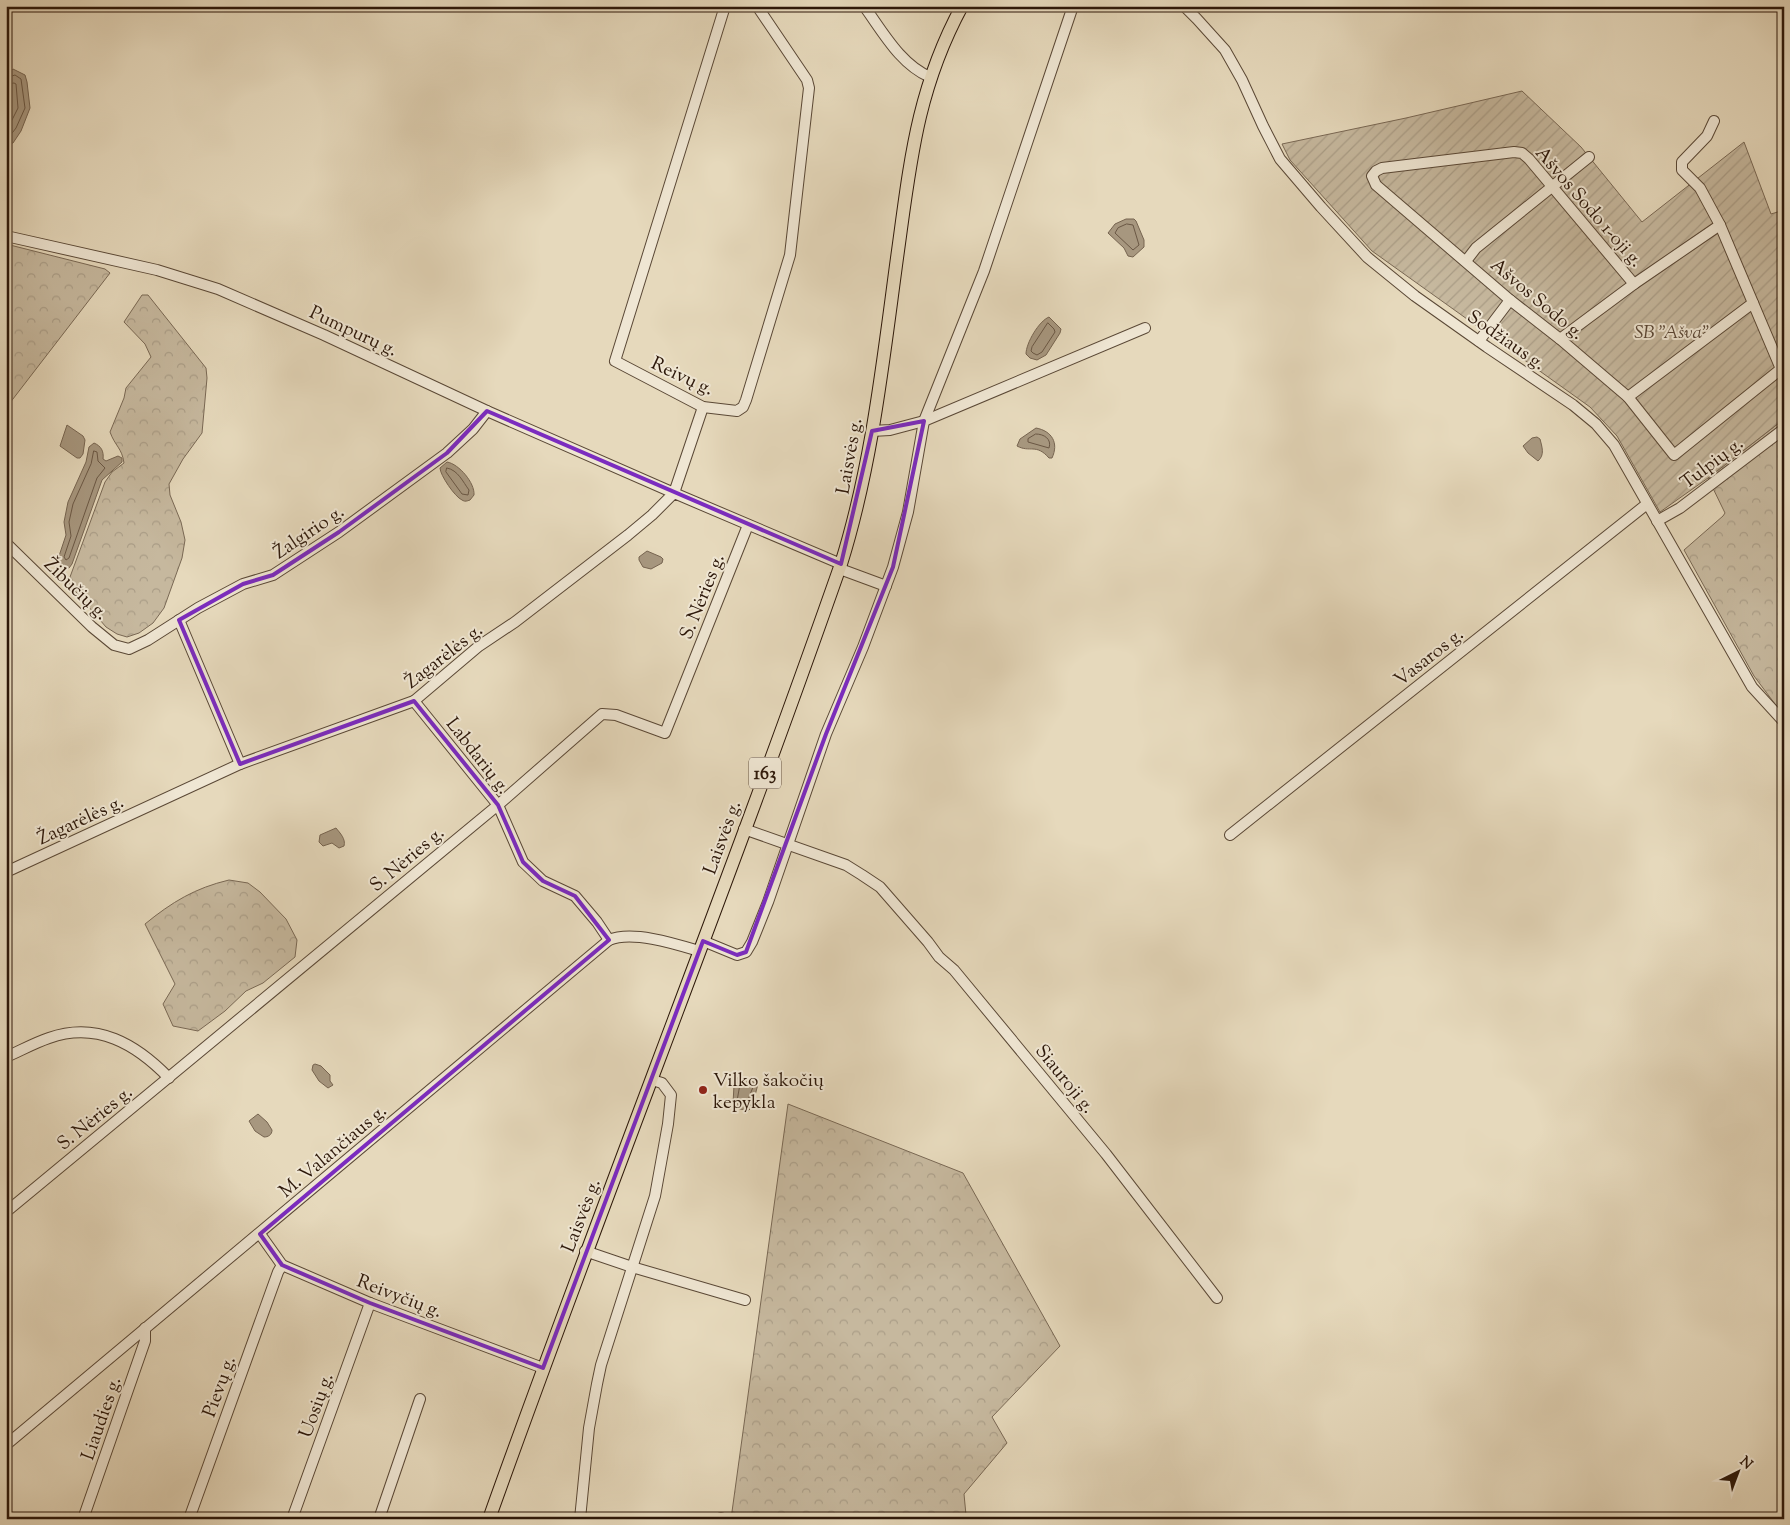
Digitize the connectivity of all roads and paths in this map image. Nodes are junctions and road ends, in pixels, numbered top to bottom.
1 (725, 6) edge
2 (756, 6) edge
3 (864, 6) edge
4 (962, 6) edge
5 (1073, 6) edge
6 (1184, 6) edge
7 (930, 77) junction
8 (1714, 121) dead end
9 (1589, 157) dead end
10 (1372, 176) joint
11 (1552, 187) junction
12 (1720, 224) junction
13 (6, 236) edge
14 (1466, 261) junction
15 (1634, 284) junction
16 (1510, 300) junction
17 (1753, 303) junction
18 (1145, 328) dead end
19 (1560, 339) junction
20 (1479, 341) junction
21 (1782, 373) edge
22 (1628, 396) junction
23 (702, 407) junction
24 (487, 411) junction
25 (924, 421) junction
26 (1784, 429) edge
27 (872, 431) junction
28 (674, 493) junction
29 (1647, 504) junction
30 (1657, 521) junction
31 (748, 525) junction
32 (6, 543) edge
33 (840, 566) junction
34 (886, 586) junction
35 (179, 620) junction
36 (129, 649) joint
37 (414, 701) junction
38 (1784, 722) edge
39 (240, 764) junction
40 (498, 804) junction
41 (744, 829) junction
42 (1230, 835) dead end
43 (788, 844) junction
44 (6, 872) edge
45 (609, 940) junction
46 (701, 946) junction
47 (6, 1057) edge
48 (169, 1078) junction
49 (652, 1080) junction
50 (6, 1212) edge
51 (260, 1234) junction
52 (586, 1251) junction
53 (282, 1265) junction
54 (632, 1267) junction
55 (1217, 1298) dead end
56 (745, 1300) dead end
57 (370, 1303) junction
58 (145, 1328) junction
59 (543, 1368) junction
60 (420, 1399) dead end
61 (6, 1445) edge
62 (83, 1519) edge
63 (189, 1519) edge
64 (292, 1519) edge
65 (379, 1519) edge
66 (489, 1519) edge
67 (580, 1519) edge

1 - 23 street, Reivų g.
2 - 23 street, Reivų g.
3 - 7 street
4 - 7 main road, Laisvės g. / 163
5 - 25 street
6 - 20 street, Sodžiaus g.
7 - 27 main road, Laisvės g. / 163
8 - 12 street
9 - 11 street
10 - 11 street, Ašvos Sodo 1-oji g.
10 - 14 street, Ašvos Sodo g.
11 - 14 street
11 - 15 street, Ašvos Sodo 1-oji g.
12 - 15 street
12 - 17 street
13 - 24 street, Pumpurų g.
14 - 16 street, Ašvos Sodo g.
15 - 19 street
16 - 19 street, Ašvos Sodo g.
16 - 20 street
17 - 21 street
17 - 22 street
18 - 25 street
19 - 22 street, Ašvos Sodo g.
20 - 29 street, Sodžiaus g.
21 - 22 street, Ašvos Sodo g.
23 - 28 street
24 - 28 street, Pumpurų g.
24 - 35 street, Žalgirio g.
25 - 27 street
25 - 34 street
26 - 30 street, Tulpių g.
27 - 33 main road, Laisvės g. / 163
28 - 31 street
28 - 37 street, Žagarėlės g.
29 - 30 street, Sodžiaus g.
29 - 42 street, Vasaros g.
30 - 38 street, Sodžiaus g.
31 - 33 street
31 - 40 street, S. Nėries g.
32 - 36 street, Žibučių g.
33 - 34 street
33 - 41 main road, Laisvės g. / 163
34 - 43 street
35 - 36 street, Žalgirio g.
35 - 39 street
37 - 39 street, Žagarėlės g.
37 - 40 street, Labdarių g.
39 - 44 street, Žagarėlės g.
40 - 45 street, Labdarių g.
40 - 48 street, S. Nėries g.
41 - 43 street, Siauroji g.
41 - 46 main road, Laisvės g. / 163
43 - 46 street
43 - 55 street, Siauroji g.
45 - 46 street
45 - 51 street, M. Valančiaus g.
46 - 49 main road, Laisvės g. / 163
47 - 48 street
48 - 50 street, S. Nėries g.
49 - 52 main road, Laisvės g. / 163
49 - 54 street
51 - 53 street
51 - 58 street, M. Valančiaus g.
52 - 54 street
52 - 59 main road, Laisvės g. / 163
53 - 57 street, Reivyčių g.
53 - 63 street, Pievų g.
54 - 56 street
54 - 67 street
57 - 59 street, Reivyčių g.
57 - 64 street, Uosių g.
58 - 61 street, M. Valančiaus g.
58 - 62 street, Liaudies g.
59 - 66 main road, Laisvės g. / 163
60 - 65 street

